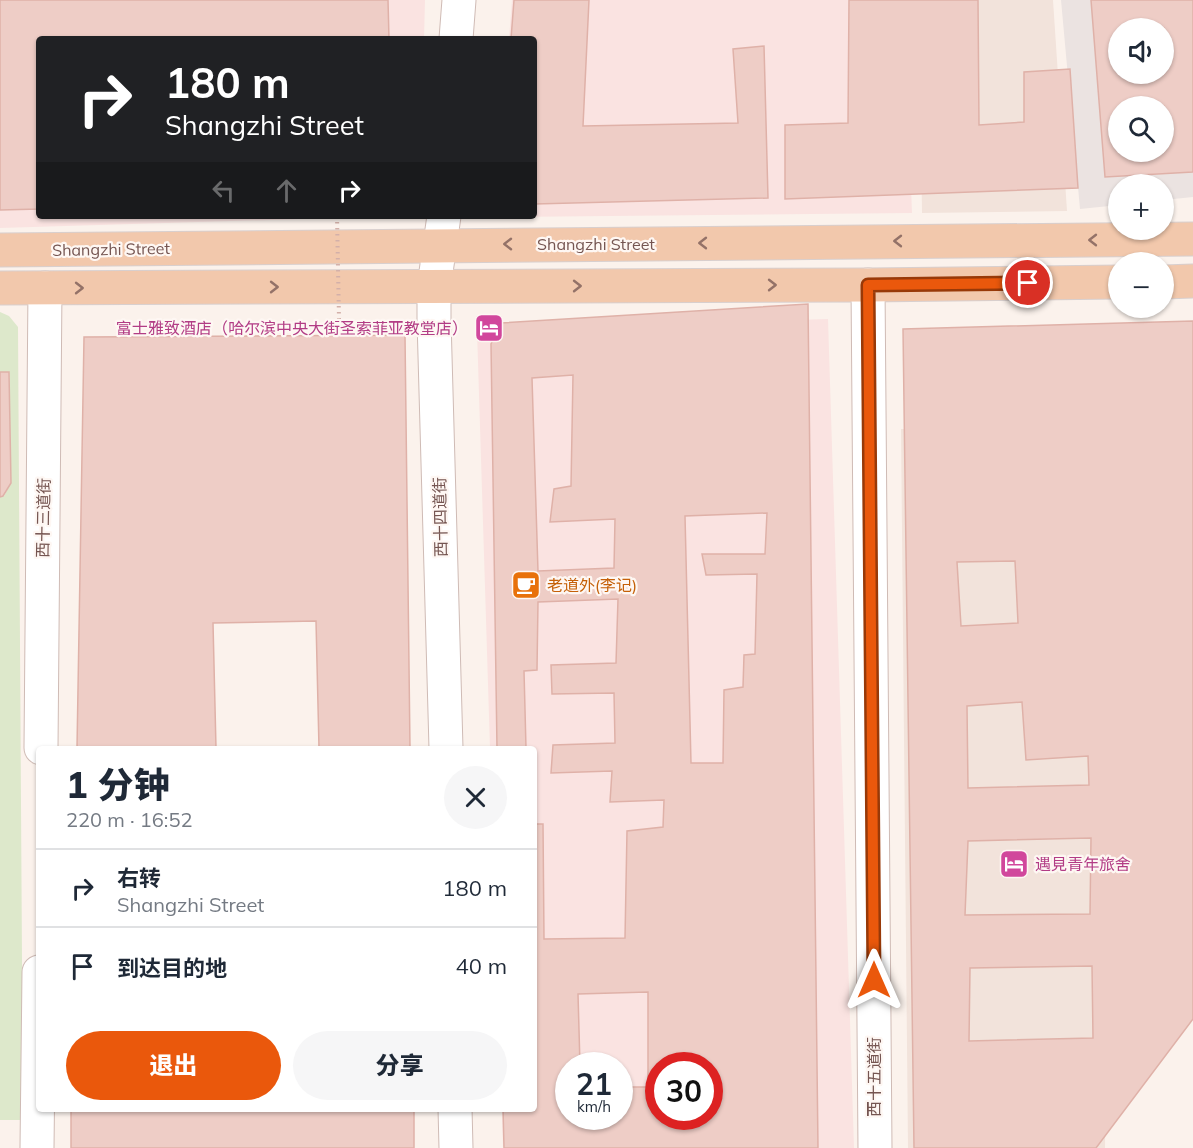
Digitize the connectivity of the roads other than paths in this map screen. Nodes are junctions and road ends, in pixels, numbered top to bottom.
1 (459, 0) edge
2 (456, 36) edge
3 (442, 230) edge
4 (1193, 239) edge
5 (0, 250) edge
6 (1193, 281) edge
7 (1108, 282) edge
8 (1174, 282) edge
9 (868, 285) junction
10 (434, 286) junction
11 (0, 288) edge
12 (45, 288) junction
13 (41, 746) edge
14 (446, 746) edge
15 (37, 1112) edge
16 (455, 1112) edge
17 (37, 1148) edge
18 (456, 1148) edge
19 (875, 1148) edge

1 - 2 street
4 -> 3 main road, Shangzhi Street
3 - 5 main road, Shangzhi Street
3 - 10 street, 西十四道街
6 - 8 main road
7 - 9 main road
10 -> 9 main road
9 - 19 street, 西十五道街
12 -> 10 main road
10 - 14 street, 西十四道街
11 - 12 main road
12 - 13 street, 西十三道街
15 - 17 street
16 - 18 street

